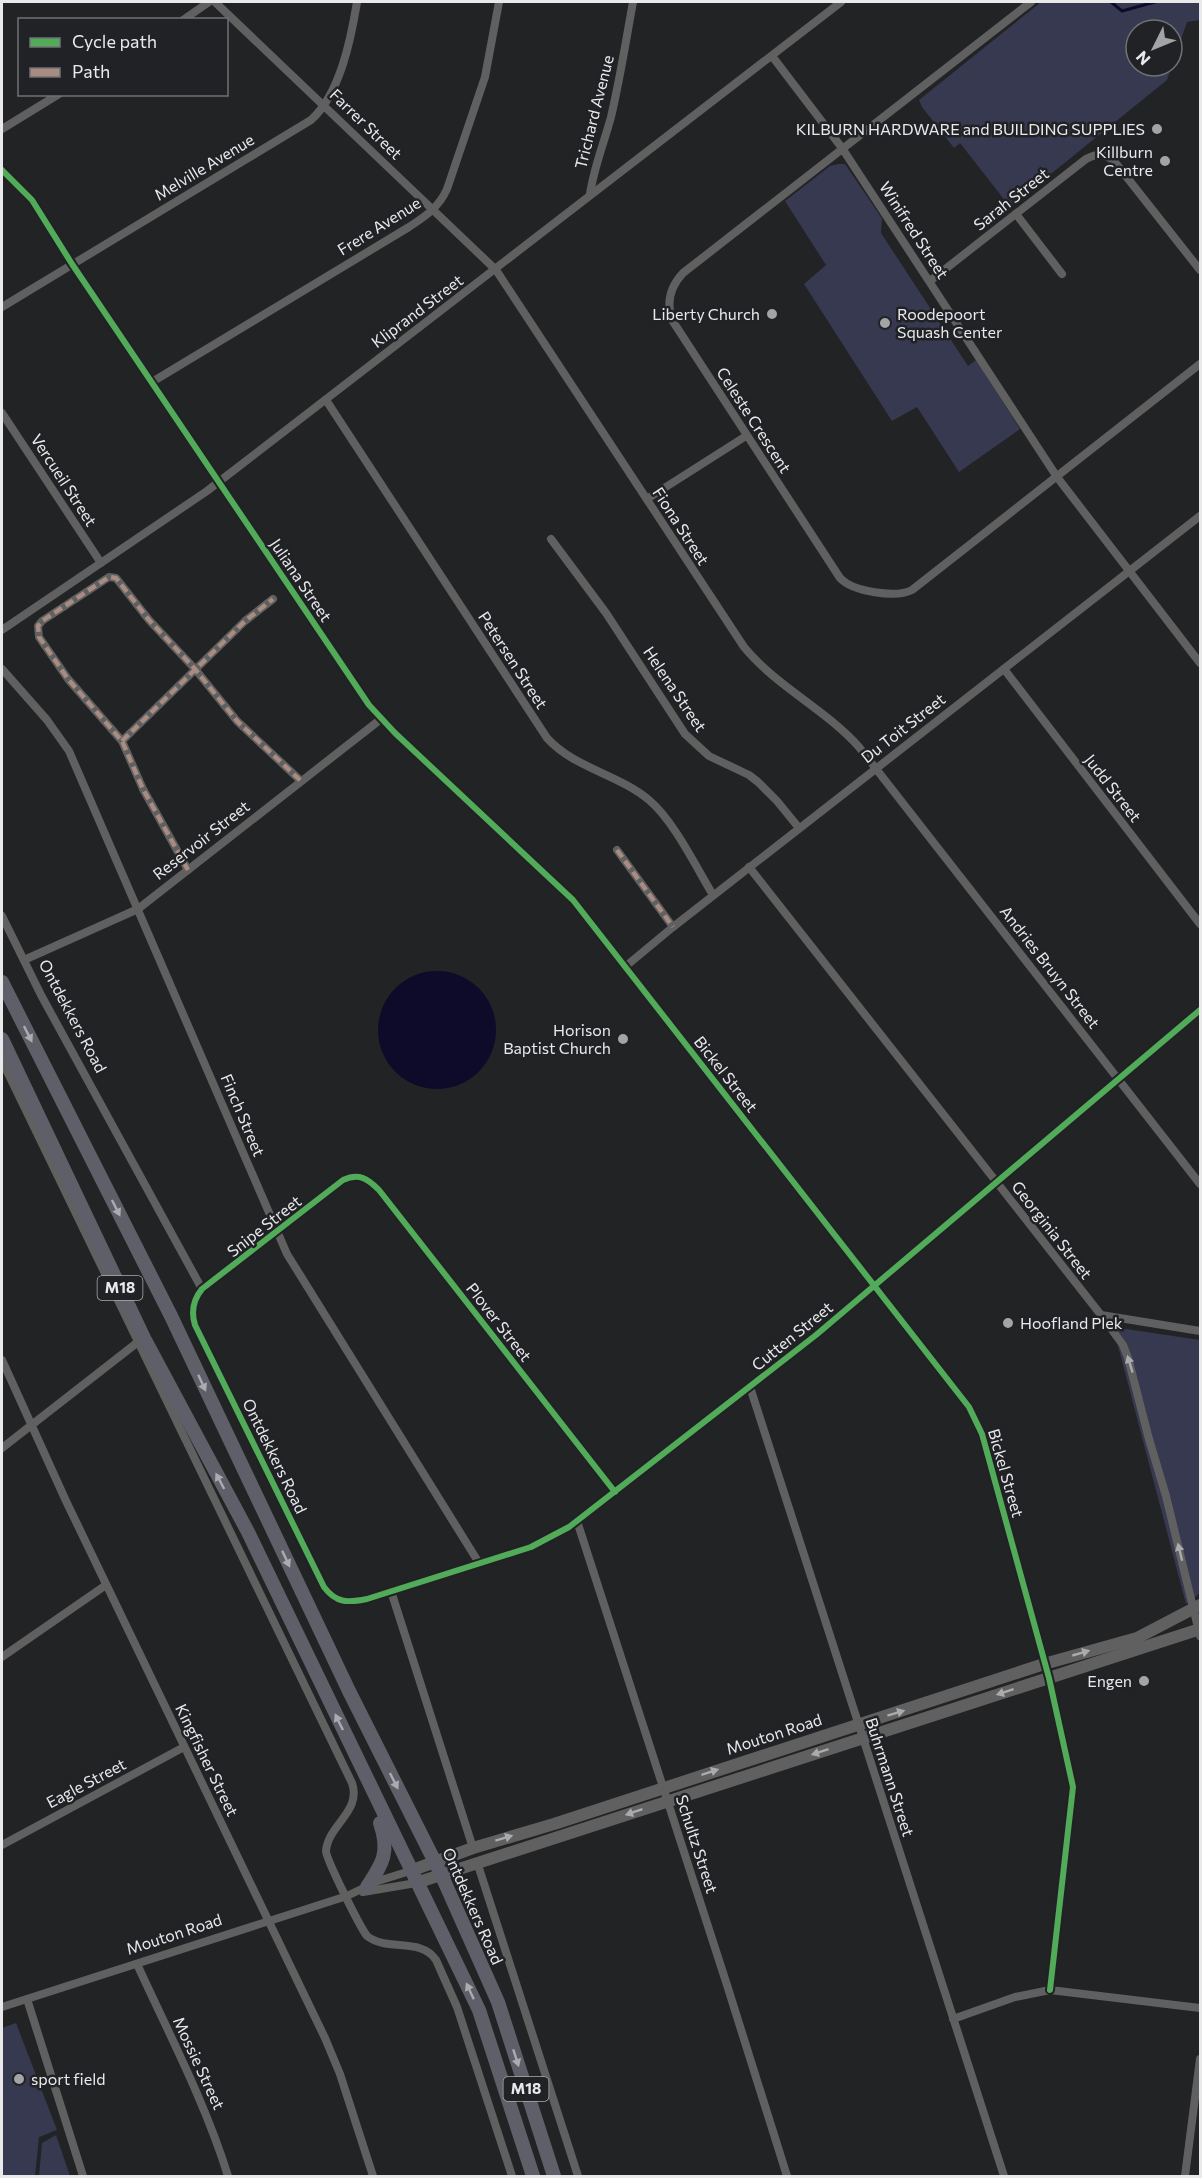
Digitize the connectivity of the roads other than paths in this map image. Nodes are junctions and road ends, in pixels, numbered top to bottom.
1 (209, 2) edge
2 (215, 2) edge
3 (357, 2) edge
4 (499, 2) edge
5 (633, 2) edge
6 (841, 2) edge
7 (1031, 2) edge
8 (186, 18) edge
9 (772, 56) junction
10 (56, 96) edge
11 (325, 105) junction
12 (2, 129) edge
13 (842, 148) junction
14 (2, 170) edge
15 (590, 194) junction
16 (434, 210) junction
17 (1017, 214) junction
18 (72, 264) junction
19 (496, 270) junction
20 (1200, 270) edge
21 (1062, 274) dead end
22 (930, 281) junction
23 (2, 307) edge
24 (1200, 364) edge
25 (152, 382) junction
26 (326, 400) junction
27 (2, 413) edge
28 (746, 436) junction
29 (1057, 477) junction
30 (219, 482) junction
31 (646, 499) junction
32 (1200, 516) edge
33 (551, 539) dead end
34 (100, 563) junction
35 (1129, 572) junction
36 (273, 599) dead end
37 (2, 630) edge
38 (1200, 663) edge
39 (2, 669) edge
40 (195, 669) junction
41 (1004, 669) junction
42 (381, 719) junction
43 (122, 741) junction
44 (877, 768) junction
45 (302, 781) junction
46 (799, 828) junction
47 (617, 850) dead end
48 (749, 867) junction
49 (188, 870) junction
50 (713, 895) junction
51 (138, 909) junction
52 (2, 916) edge
53 (1200, 924) edge
54 (673, 927) junction
55 (24, 960) junction
56 (626, 966) junction
57 (2, 982) edge
58 (1200, 1010) edge
59 (2, 1039) edge
60 (2, 1061) edge
61 (1119, 1080) junction
62 (356, 1175) joint
63 (996, 1184) junction
64 (1200, 1184) edge
65 (277, 1232) junction
66 (874, 1287) junction
67 (202, 1289) junction
68 (194, 1304) joint
69 (1101, 1315) junction
70 (1200, 1331) edge
71 (138, 1342) junction
72 (2, 1360) edge
73 (750, 1387) junction
74 (30, 1426) junction
75 (2, 1448) edge
76 (615, 1492) junction
77 (577, 1521) junction
78 (479, 1563) junction
79 (106, 1585) junction
80 (391, 1591) junction
81 (352, 1602) joint
82 (1197, 1607) edge
83 (1200, 1632) edge
84 (2, 1657) edge
85 (1044, 1664) junction
86 (1049, 1678) junction
87 (858, 1725) junction
88 (862, 1738) junction
89 (184, 1747) junction
90 (365, 1775) junction
91 (663, 1787) junction
92 (668, 1801) junction
93 (2, 1845) edge
94 (473, 1848) junction
95 (477, 1862) junction
96 (438, 1868) junction
97 (413, 1877) junction
98 (361, 1890) junction
99 (347, 1896) junction
100 (269, 1920) junction
101 (136, 1964) junction
102 (1050, 1990) junction
103 (27, 1999) junction
104 (2, 2007) edge
105 (1200, 2008) edge
106 (953, 2019) junction
107 (1200, 2059) edge
108 (83, 2176) edge
109 (228, 2176) edge
110 (373, 2176) edge
111 (512, 2176) edge
112 (533, 2176) edge
113 (554, 2176) edge
114 (578, 2176) edge
115 (787, 2176) edge
116 (1004, 2176) edge
117 (1185, 2176) edge

1 - 8 street
2 - 11 street, Farrer Street
3 - 11 street, Melville Avenue
4 - 16 street, Frere Avenue
5 - 15 street, Trichard Avenue
6 - 9 street, Kliprand Street
7 - 13 street, Celeste Crescent
9 - 13 street, Winifred Street
9 - 15 street, Kliprand Street
10 - 12 street
11 - 16 street, Farrer Street
11 - 18 street, Melville Avenue
13 - 22 street, Winifred Street
13 - 28 street, Celeste Crescent
14 - 18 street, Juliana Street
15 - 19 street, Kliprand Street
16 - 19 street, Farrer Street
16 - 25 street, Frere Avenue
17 - 20 street, Sarah Street
17 - 21 street
17 - 22 street, Sarah Street
18 - 23 street, Melville Avenue
18 - 25 street, Juliana Street
19 - 26 street, Kliprand Street
19 - 31 street, Fiona Street
22 - 29 street, Winifred Street
24 - 29 street, Celeste Crescent
25 - 30 street, Juliana Street
26 - 30 street, Kliprand Street
26 - 50 street, Petersen Street
27 - 34 street, Vercueil Street
28 - 29 street, Celeste Crescent
28 - 31 street
29 - 35 street, Winifred Street
30 - 34 street, Kliprand Street
30 - 42 street, Juliana Street
31 - 44 street, Fiona Street
32 - 35 street, Du Toit Street
33 - 46 street, Helena Street
34 - 37 street, Kliprand Street
35 - 38 street, Winifred Street
35 - 41 street, Du Toit Street
36 - 40 street
39 - 51 street, Finch Street
40 - 43 street
40 - 43 street
40 - 45 street
41 - 44 street, Du Toit Street
41 - 53 street, Judd Street
42 - 45 street, Reservoir Street
42 - 56 street, Juliana Street
43 - 49 street
44 - 46 street, Du Toit Street
44 - 61 street, Andries Bruyn Street
45 - 49 street, Reservoir Street
46 - 48 street, Du Toit Street
47 - 54 street
48 - 50 street, Du Toit Street
48 - 63 street, Georginia Street
49 - 51 street, Reservoir Street
50 - 54 street, Du Toit Street
51 - 55 street, Reservoir Street
51 - 65 street, Finch Street
52 - 55 street, Ontdekkers Road
54 - 56 street, Du Toit Street
55 - 67 street, Ontdekkers Road
56 - 66 street, Bickel Street
57 -> 96 main road, Ontdekkers Road / M18
58 - 61 street, Cutten Street
90 -> 59 main road, M18
60 - 71 street
61 - 63 street, Cutten Street
61 - 64 street, Andries Bruyn Street
62 - 65 street, Snipe Street
62 - 76 street, Plover Street
63 - 66 street, Cutten Street
63 - 69 street, Georginia Street
65 - 67 street, Snipe Street
65 - 78 street, Finch Street
66 - 73 street, Cutten Street
66 - 85 street, Bickel Street
67 - 68 street, Snipe Street
68 - 81 street, Ontdekkers Road
69 - 70 street
82 -> 69 street, Georginia Street
71 - 74 street
71 - 99 street
72 - 74 street, Kingfisher Street
73 - 76 street, Cutten Street
73 - 87 street, Buhrmann Street
74 - 75 street
74 - 79 street, Kingfisher Street
76 - 77 street, Cutten Street
77 - 78 street, Cutten Street
77 - 91 street, Schultz Street
78 - 80 street, Cutten Street
79 - 84 street
79 - 89 street, Kingfisher Street
80 - 81 street, Cutten Street
80 - 94 street, Ontdekkers Road
82 - 83 street, Georginia Street
85 -> 82 main road, Mouton Road
83 - 86 main road, Mouton Road
85 - 86 street, Bickel Street
87 -> 85 main road, Mouton Road
86 -> 88 main road, Mouton Road
86 - 102 street, Bickel Street
87 - 88 street, Buhrmann Street
91 -> 87 main road, Mouton Road
88 -> 92 main road, Mouton Road
88 - 106 street, Buhrmann Street
89 - 93 street, Eagle Street
89 - 100 street, Kingfisher Street
90 - 97 main road, M18
90 - 98 main road
91 - 92 street, Schultz Street
94 -> 91 main road, Mouton Road
92 -> 95 main road, Mouton Road
92 - 115 street, Schultz Street
94 - 96 main road, Mouton Road
95 - 96 main road, Mouton Road
95 - 114 street, Ontdekkers Road
96 - 97 main road, Mouton Road
96 -> 113 main road, Ontdekkers Road / M18
97 - 98 street, Mouton Road
97 - 98 street, Mouton Road
112 -> 97 main road, M18
98 - 99 street, Mouton Road
99 - 100 street, Mouton Road
99 - 111 street
100 - 101 street, Mouton Road
100 - 110 street, Kingfisher Street
101 - 103 street, Mouton Road
101 - 109 street, Mossie Street
102 - 105 street
102 - 106 street
103 - 104 street, Mouton Road
103 - 108 street
106 - 116 street, Buhrmann Street
107 - 117 street

